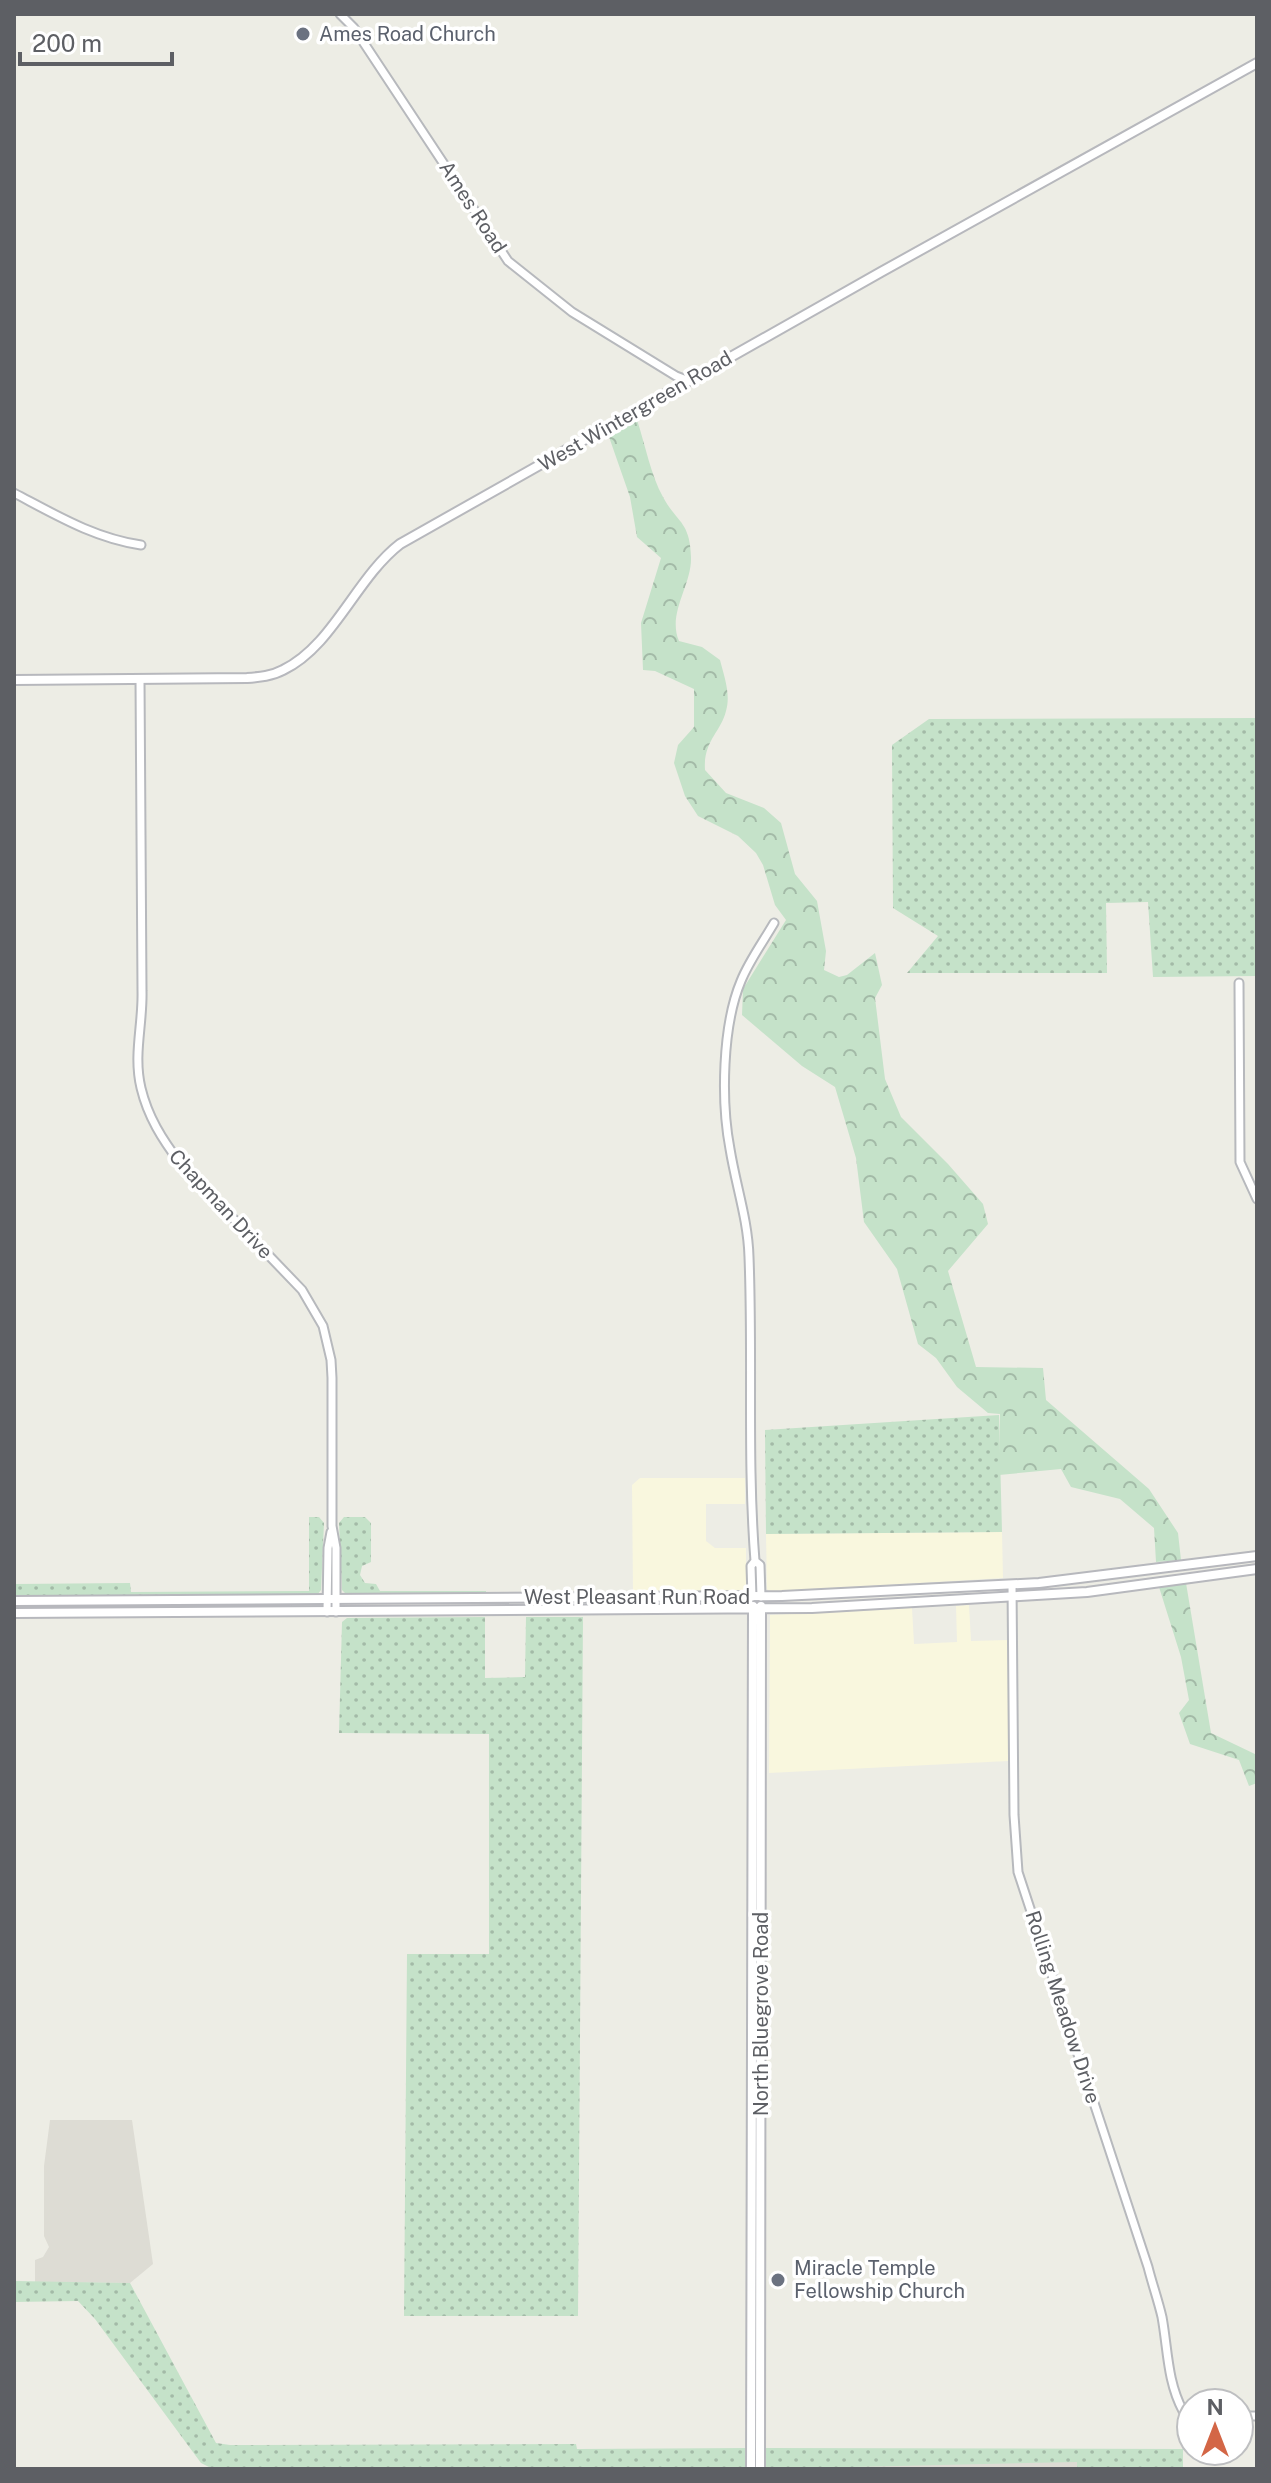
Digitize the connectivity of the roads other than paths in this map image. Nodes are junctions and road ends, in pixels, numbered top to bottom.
1 (340, 14) edge
2 (1257, 63) edge
3 (689, 381) junction
4 (14, 493) edge
5 (141, 545) dead end
6 (140, 679) junction
7 (14, 680) edge
8 (774, 923) dead end
9 (1239, 983) dead end
10 (1257, 1199) edge
11 (1257, 1556) edge
12 (1220, 1561) junction
13 (1257, 1569) edge
14 (1222, 1574) junction
15 (1012, 1585) junction
16 (858, 1591) junction
17 (660, 1597) junction
18 (757, 1597) junction
19 (1014, 1597) junction
20 (490, 1598) junction
21 (332, 1599) junction
22 (233, 1600) junction
23 (14, 1601) edge
24 (859, 1606) junction
25 (757, 1609) junction
26 (660, 1611) junction
27 (332, 1612) junction
28 (490, 1612) junction
29 (14, 1613) edge
30 (233, 1613) junction
31 (758, 1710) junction
32 (1175, 2393) edge
33 (751, 2469) edge
34 (760, 2469) edge

1 - 3 street, Ames Road
2 - 3 main road, West Wintergreen Road
3 - 6 main road, West Wintergreen Road
4 - 5 street
6 - 7 main road, West Wintergreen Road
6 - 21 street, Chapman Drive
8 - 18 street, North Bluegrove Road
9 - 10 street
11 - 12 main road, West Pleasant Run Road
12 - 14 main road
12 - 15 main road, West Pleasant Run Road
13 - 14 main road, West Pleasant Run Road
14 - 19 main road, West Pleasant Run Road
15 - 16 main road, West Pleasant Run Road
15 - 19 street, Rolling Meadow Drive
16 - 18 main road, West Pleasant Run Road
16 - 24 main road
17 - 18 main road, West Pleasant Run Road
17 - 20 main road, West Pleasant Run Road
17 - 26 main road
18 - 25 main road, North Bluegrove Road
19 - 24 main road, West Pleasant Run Road
19 - 32 street, Rolling Meadow Drive
20 - 21 main road, West Pleasant Run Road
20 - 28 main road
21 - 22 main road, West Pleasant Run Road
21 - 27 street, Chapman Drive
22 - 23 main road, West Pleasant Run Road
22 - 30 main road
24 - 25 main road, West Pleasant Run Road
25 - 26 main road, West Pleasant Run Road
25 - 31 main road, North Bluegrove Road
26 - 28 main road, West Pleasant Run Road
27 - 28 main road, West Pleasant Run Road
27 - 30 main road, West Pleasant Run Road
29 - 30 main road, West Pleasant Run Road
31 - 33 main road, North Bluegrove Road
31 - 34 main road, North Bluegrove Road

